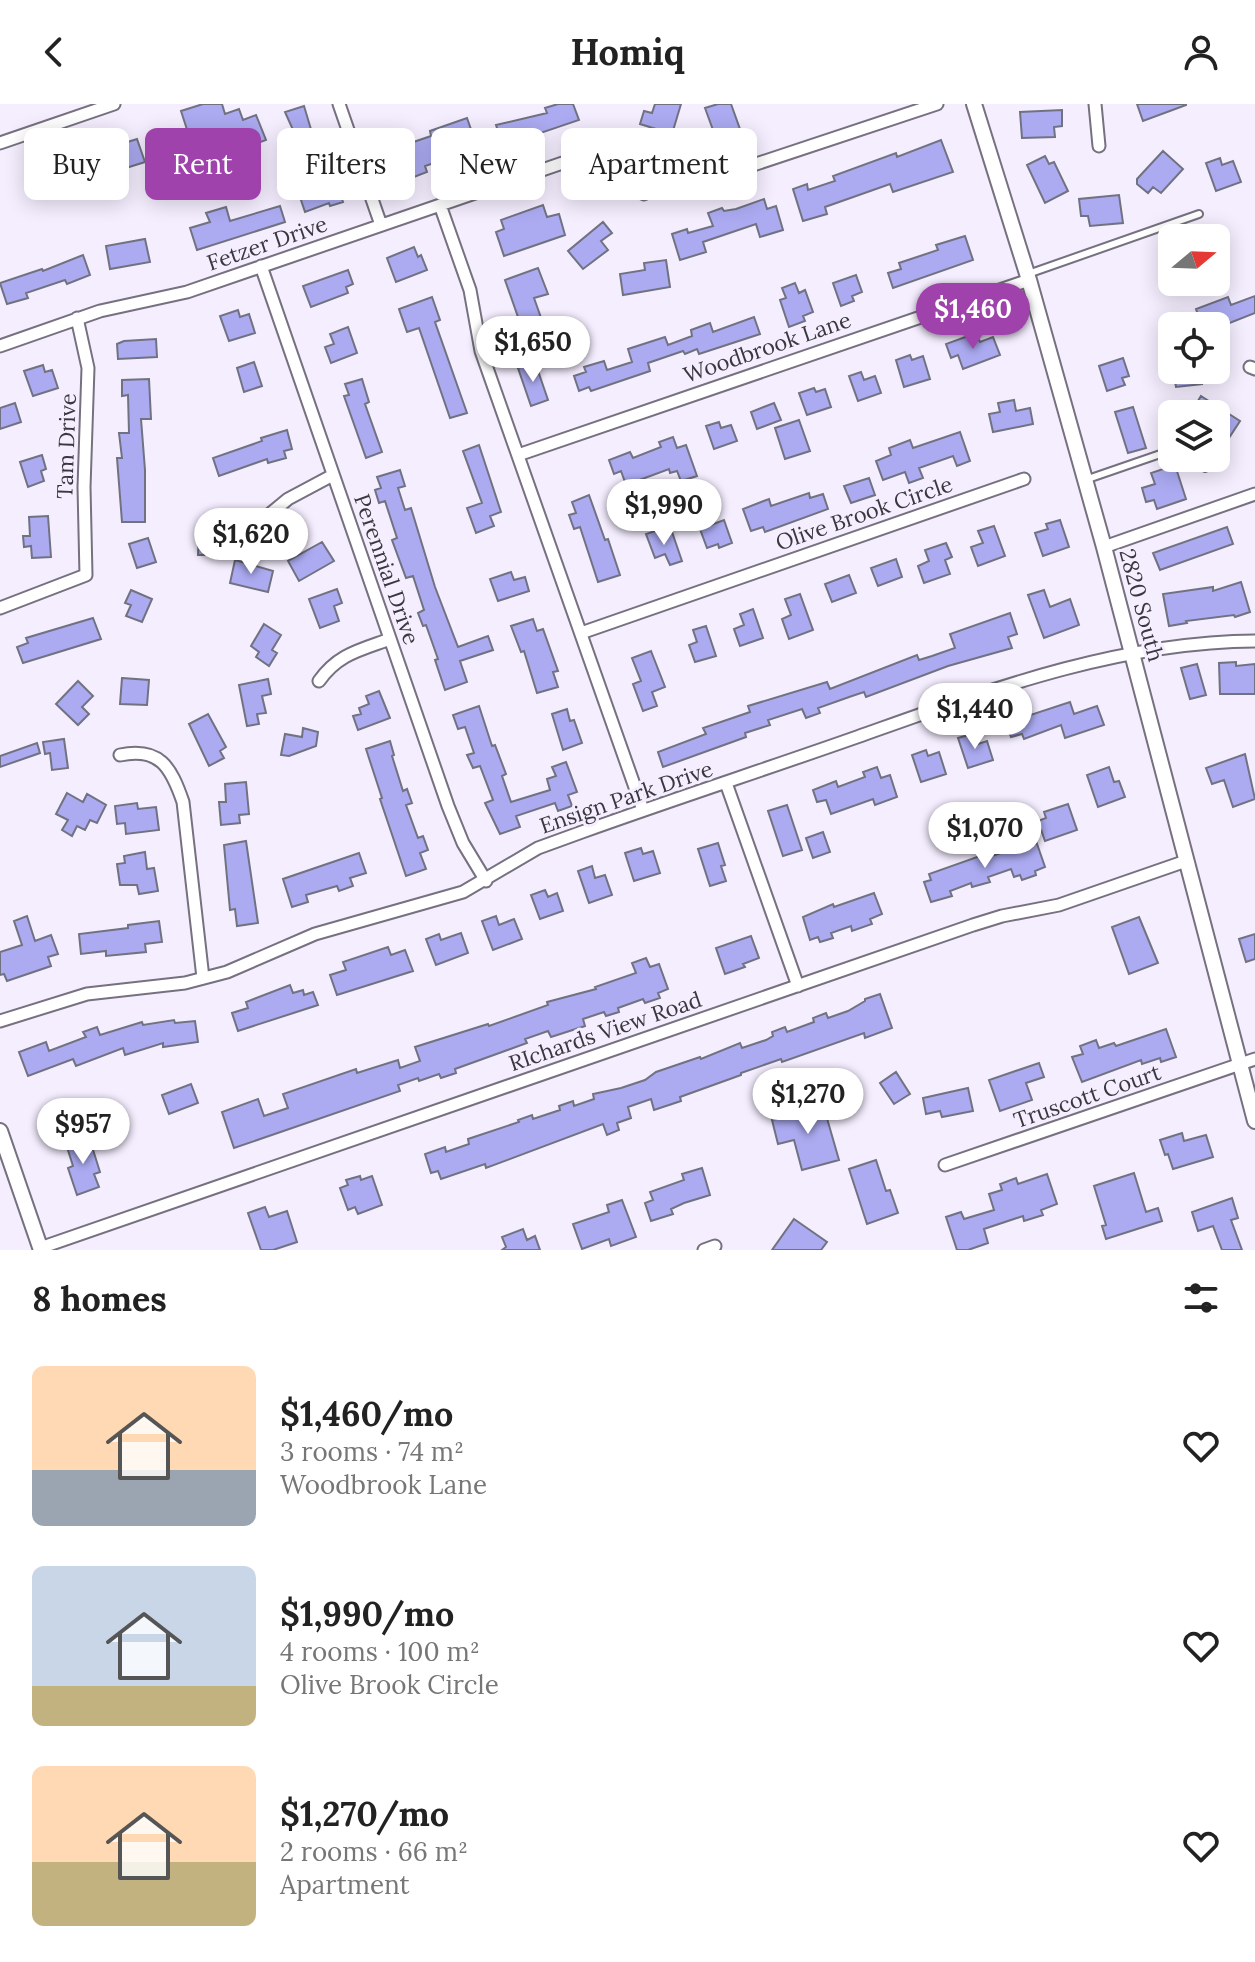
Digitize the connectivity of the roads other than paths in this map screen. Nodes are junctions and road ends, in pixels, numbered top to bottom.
1 (114, 104) edge
2 (339, 104) edge
3 (937, 104) edge
4 (974, 104) edge
5 (1095, 104) edge
6 (0, 143) edge
7 (1099, 146) dead end
8 (561, 163) edge
9 (757, 164) edge
10 (440, 205) junction
11 (1199, 214) dead end
12 (381, 225) junction
13 (261, 266) junction
14 (1029, 277) junction
15 (77, 318) junction
16 (0, 346) edge
17 (518, 455) junction
18 (1158, 455) edge
19 (333, 475) junction
20 (1024, 479) dead end
21 (1085, 480) junction
22 (1255, 494) edge
23 (265, 518) dead end
24 (1104, 547) junction
25 (0, 608) edge
26 (581, 633) junction
27 (390, 639) junction
28 (1255, 641) edge
29 (1132, 652) junction
30 (319, 681) dead end
31 (120, 755) dead end
32 (726, 783) junction
33 (643, 810) junction
34 (1186, 861) junction
35 (486, 881) junction
36 (203, 978) junction
37 (798, 986) junction
38 (0, 1021) edge
39 (1248, 1061) edge
40 (1255, 1121) edge
41 (0, 1131) edge
42 (945, 1165) dead end
43 (41, 1249) edge

1 - 6 street
2 - 12 street
3 - 9 street, Fetzer Drive
4 - 14 street, 2820 South
5 - 7 street
8 - 10 street, Fetzer Drive
10 - 12 street, Fetzer Drive
10 - 17 street
11 - 14 lane
12 - 13 street, Fetzer Drive
13 - 15 street, Fetzer Drive
13 - 19 street, Perennial Drive
14 - 17 street, Woodbrook Lane
14 - 21 street, 2820 South
15 - 16 street, Fetzer Drive
15 - 25 street, Tam Drive
17 - 26 street
18 - 21 lane
19 - 23 street
19 - 27 street, Perennial Drive
20 - 26 street, Olive Brook Circle
21 - 24 street, 2820 South
22 - 24 street
24 - 29 street, 2820 South
26 - 33 street
27 - 30 street
27 - 35 street, Perennial Drive
28 - 29 street, Ensign Park Drive
29 - 32 street, Ensign Park Drive
29 - 34 street, 2820 South
31 - 36 street
32 - 33 street, Ensign Park Drive
32 - 37 street
33 - 35 street, Ensign Park Drive
34 - 37 street, RIchards View Road
34 - 39 street, 2820 South
35 - 36 street, Ensign Park Drive
36 - 38 street, Ensign Park Drive
37 - 43 street, RIchards View Road
39 - 40 street, 2820 South
39 - 42 street, Truscott Court
41 - 43 street

